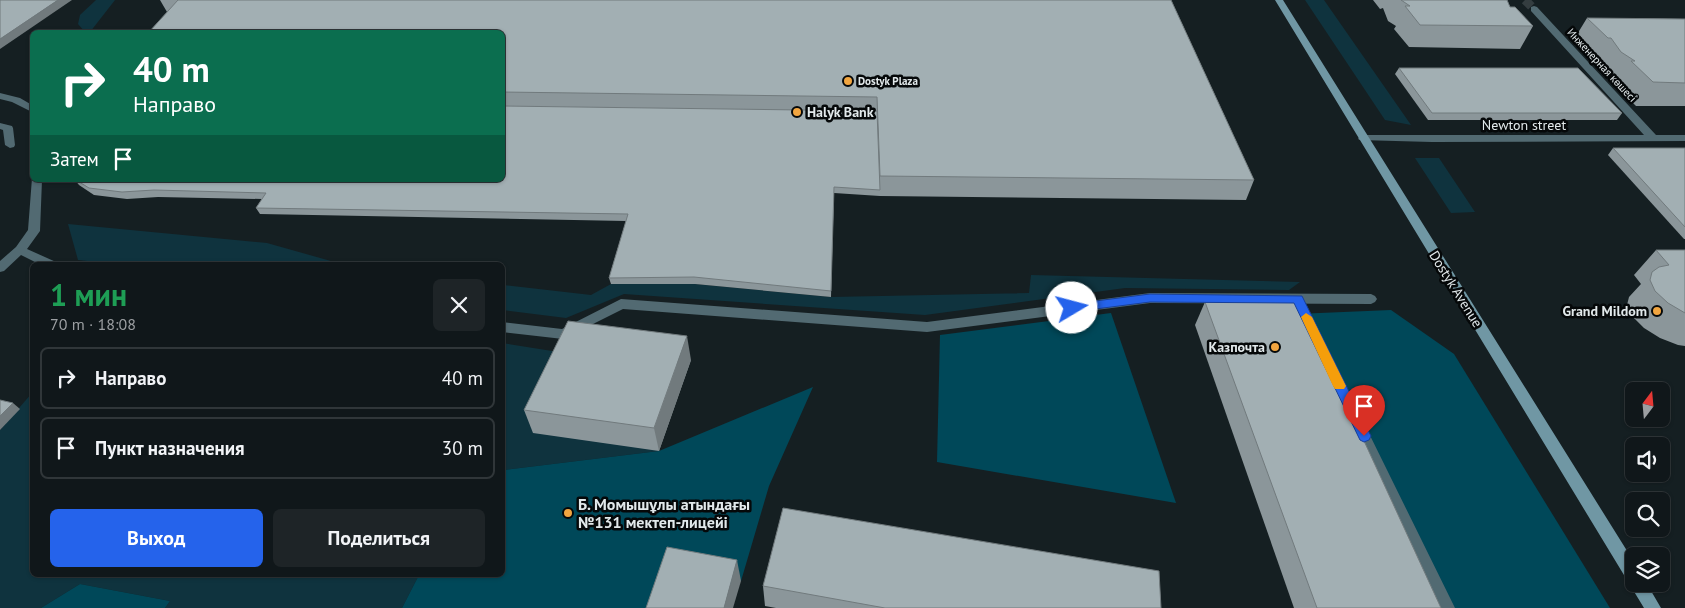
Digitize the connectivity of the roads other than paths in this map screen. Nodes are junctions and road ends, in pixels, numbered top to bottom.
1 (1278, 0) edge
2 (1534, 10) tunnel mouth
3 (0, 96) edge
4 (30, 108) edge
5 (0, 126) edge
6 (1363, 138) junction
7 (1653, 138) junction
8 (1685, 138) edge
9 (10, 145) dead end
10 (37, 182) edge
11 (20, 250) junction
12 (46, 262) edge
13 (0, 268) edge
14 (1298, 299) junction
15 (1371, 299) dead end
16 (505, 326) edge
17 (1625, 562) edge
18 (1643, 592) edge
19 (1447, 608) edge
20 (1653, 608) edge

1 - 6 main road, Dostyk Avenue
2 - 7 street, Инженерная көшесі
3 - 4 street
5 - 9 street
6 - 7 street, Newton street
6 - 17 main road, Dostyk Avenue
7 - 8 street, Newton street
10 - 11 street
11 - 12 street
11 - 13 street
14 - 15 street
14 - 16 street
14 - 19 street
18 - 20 main road

